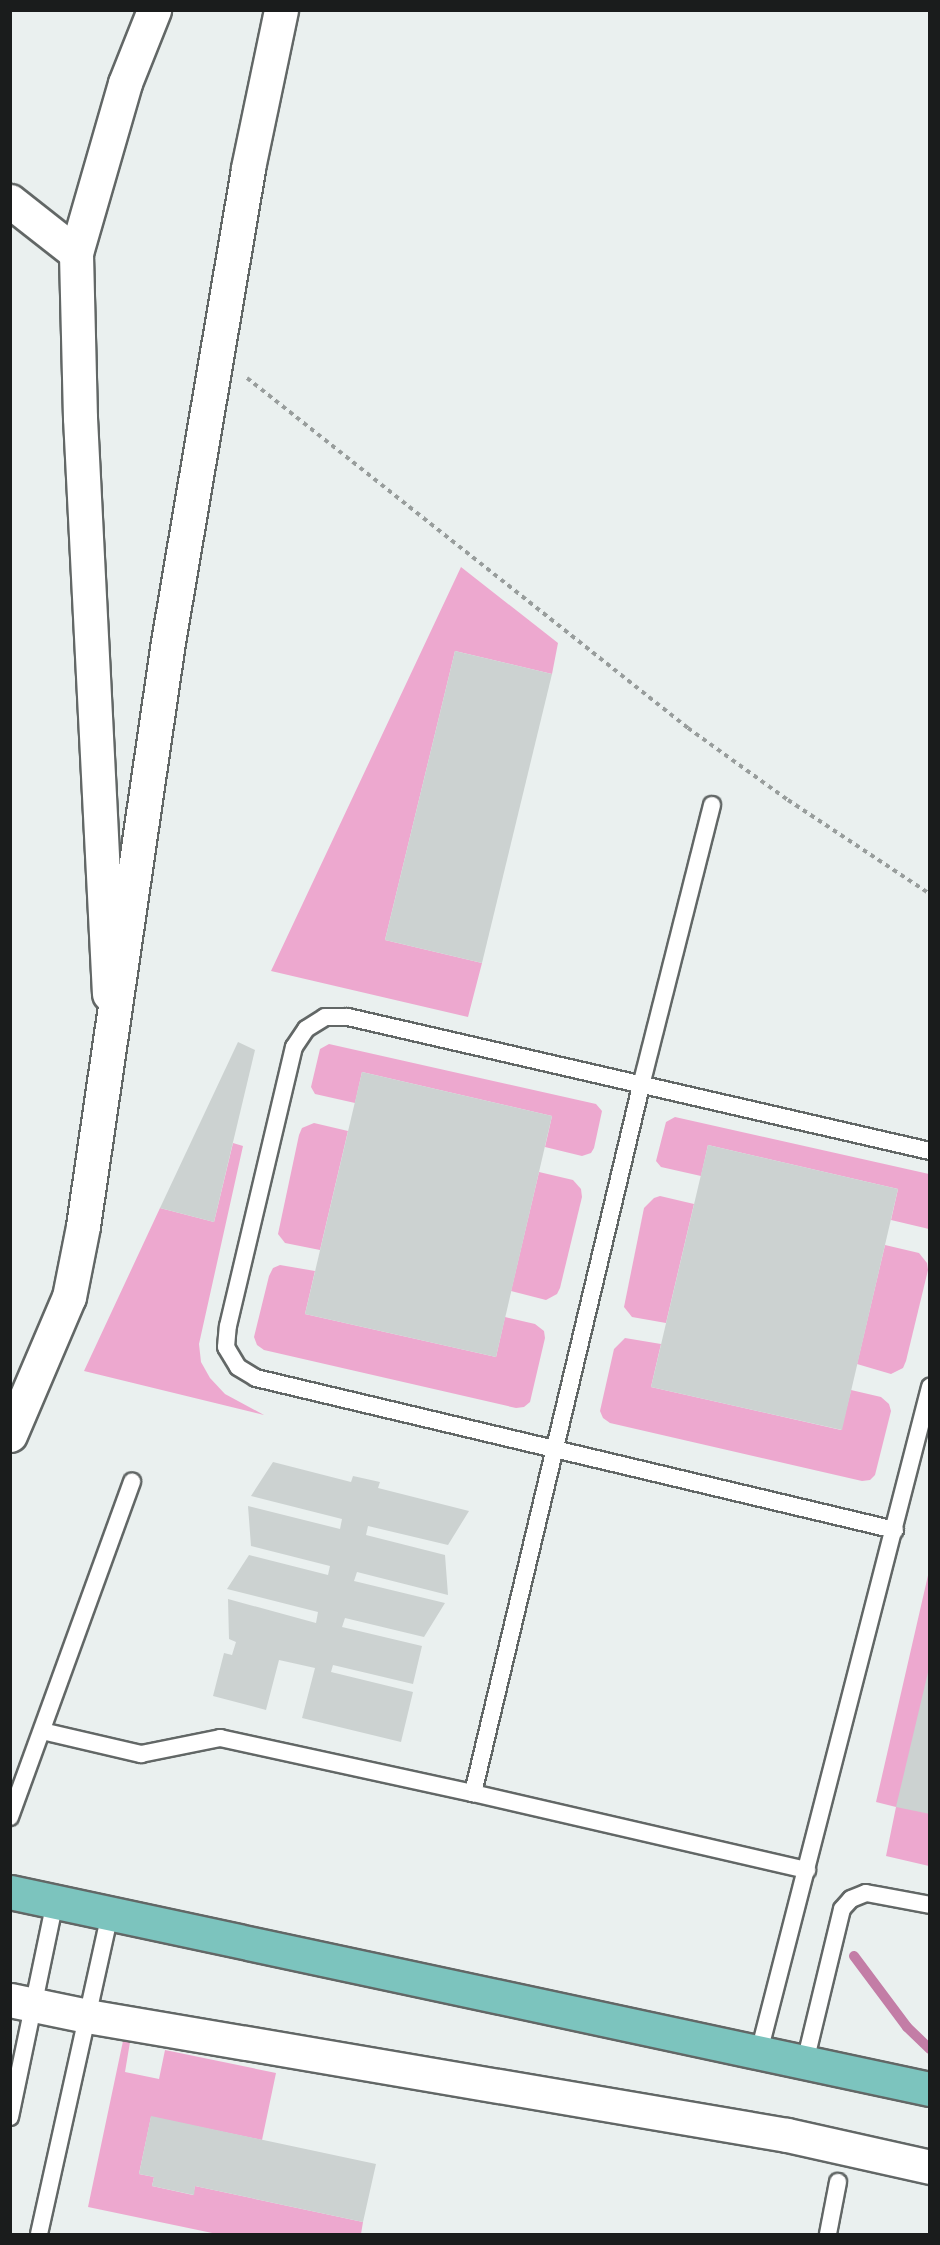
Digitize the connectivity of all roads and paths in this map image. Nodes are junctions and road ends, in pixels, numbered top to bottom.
1 (154, 10) edge
2 (281, 10) edge
3 (10, 201) edge
4 (76, 254) junction
5 (216, 353) junction
6 (712, 805) dead end
7 (930, 894) edge
8 (111, 1033) junction
9 (641, 1086) junction
10 (930, 1151) edge
11 (930, 1387) edge
12 (10, 1435) edge
13 (556, 1449) junction
14 (132, 1482) dead end
15 (895, 1530) junction
16 (42, 1731) junction
17 (473, 1793) junction
18 (10, 1817) edge
19 (807, 1870) junction
20 (10, 1892) edge
21 (55, 1902) junction
22 (930, 1905) edge
23 (110, 1913) junction
24 (22, 2003) edge
25 (87, 2016) junction
26 (759, 2052) junction
27 (805, 2062) junction
28 (930, 2089) edge
29 (10, 2117) edge
30 (930, 2167) edge
31 (838, 2182) dead end
32 (39, 2235) edge
33 (828, 2235) edge

1 - 4 street
2 - 5 street
3 - 4 street
4 - 8 street
5 - 7 path
5 - 8 street
6 - 9 lane
8 - 12 street
9 - 10 lane
9 - 13 lane
9 - 13 lane
11 - 15 lane
13 - 15 lane
13 - 17 lane
14 - 16 lane
15 - 19 lane
16 - 17 lane
16 - 18 lane
17 - 19 lane
19 - 26 lane
20 - 21 main road
21 - 23 main road
21 - 24 lane
22 - 27 lane
23 - 25 lane
23 - 26 main road
24 - 25 street
24 - 29 lane
25 - 30 street
25 - 32 lane
26 - 27 main road
27 - 28 main road
31 - 33 lane

